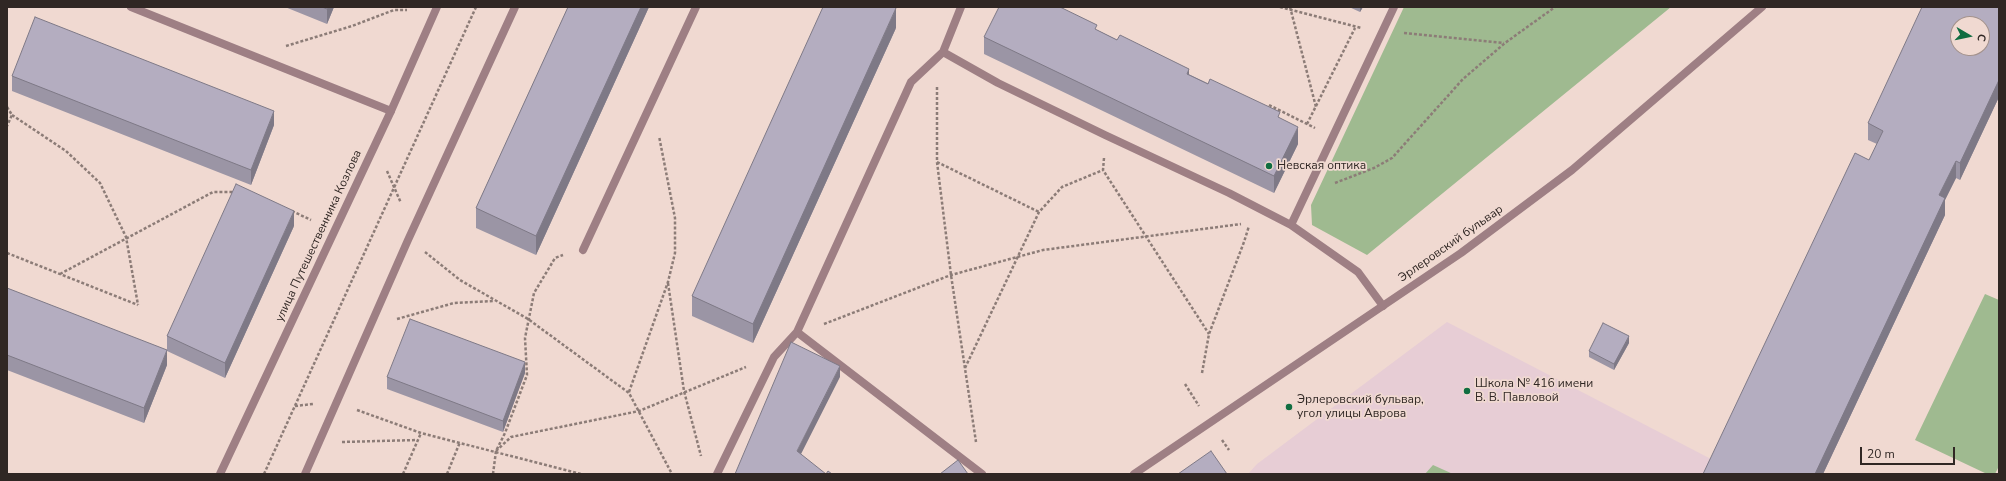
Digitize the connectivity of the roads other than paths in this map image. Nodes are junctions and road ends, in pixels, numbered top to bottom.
1 (131, 7) edge
2 (437, 7) edge
3 (515, 7) edge
4 (696, 7) edge
5 (961, 7) edge
6 (1394, 7) edge
7 (1762, 7) edge
8 (944, 52) junction
9 (391, 110) junction
10 (1291, 225) junction
11 (583, 250) road end
12 (1383, 306) junction
13 (797, 332) junction
14 (981, 473) edge
15 (220, 474) edge
16 (305, 474) edge
17 (717, 474) edge
18 (1134, 474) edge

1 - 9 street
2 - 9 street, улица Путешественника Козлова
3 - 16 street
4 - 11 street
5 - 8 street
6 - 10 street
7 - 12 street, Эрлеровский бульвар
8 - 10 street
8 - 13 street
9 - 15 street, улица Путешественника Козлова
10 - 12 street
12 - 18 street, Эрлеровский бульвар
13 - 14 street
13 - 17 street

